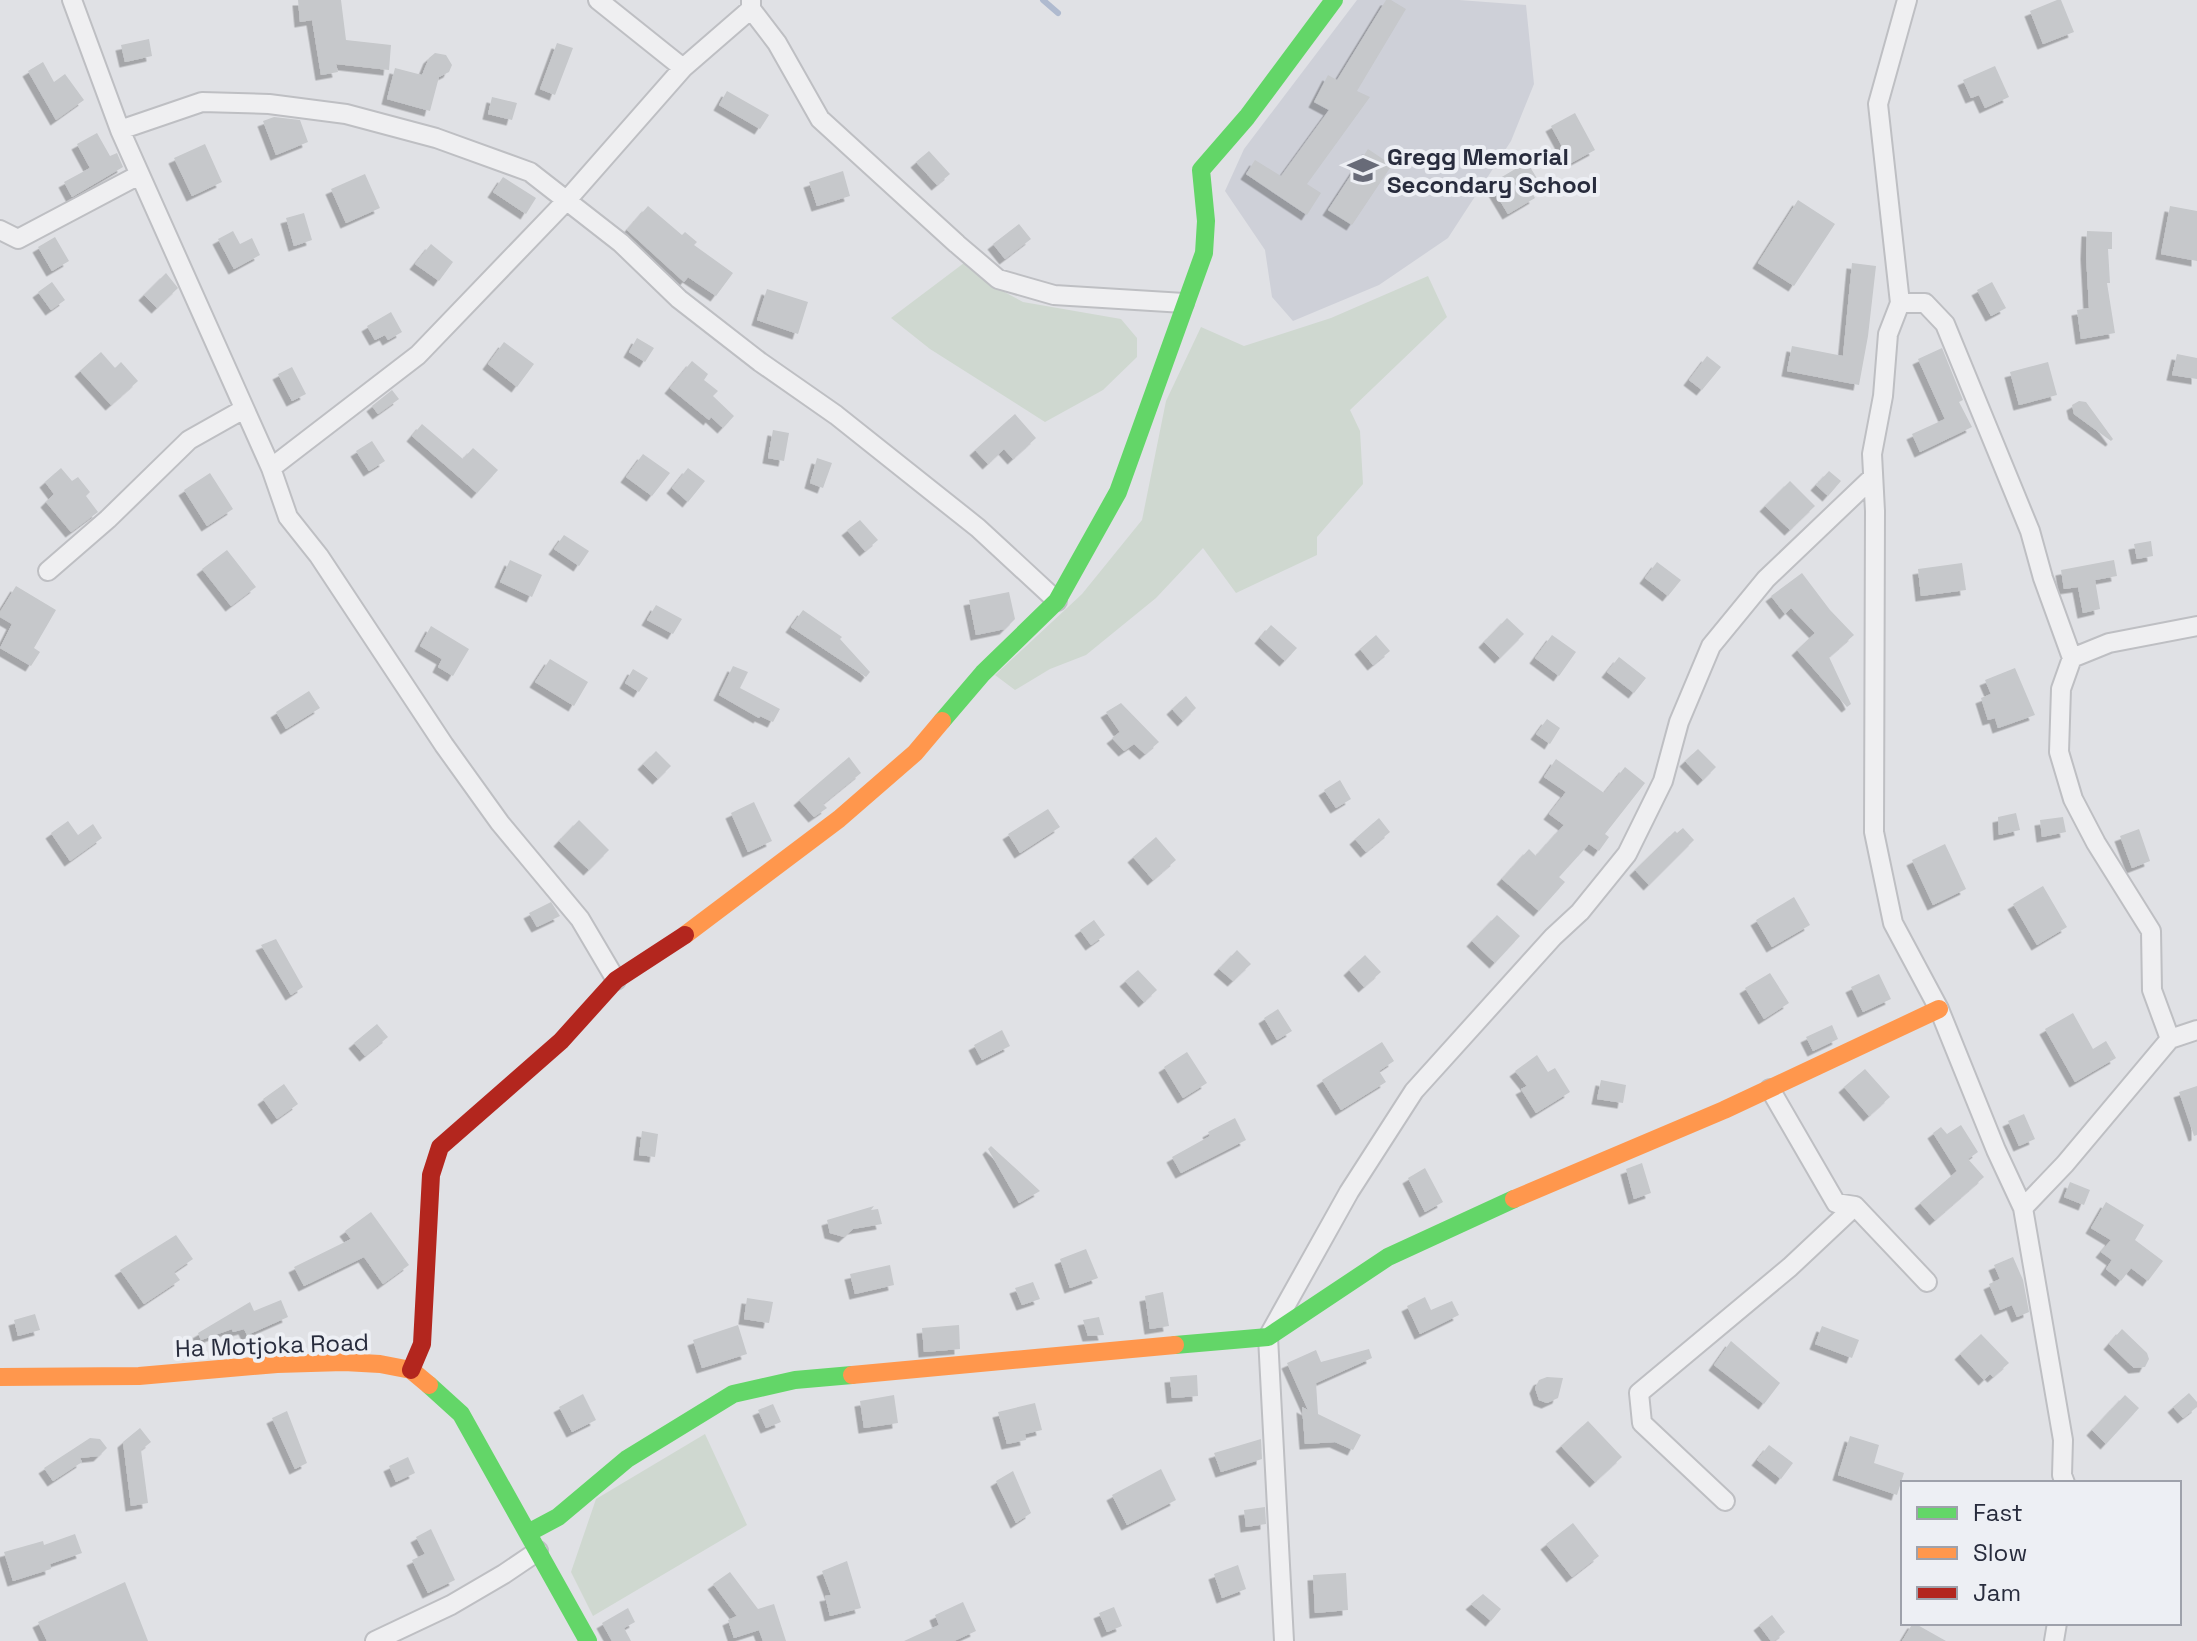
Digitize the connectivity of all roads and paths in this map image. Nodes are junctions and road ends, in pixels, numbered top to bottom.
1 (72, 0) edge
2 (598, 0) edge
3 (1334, 0) edge
4 (1907, 0) edge
5 (751, 4) edge
6 (683, 68) junction
7 (120, 130) junction
8 (139, 175) junction
9 (567, 200) junction
10 (0, 230) edge
11 (1184, 303) junction
12 (1900, 303) junction
13 (244, 409) junction
14 (271, 468) junction
15 (1873, 477) junction
16 (48, 571) dead end
17 (1057, 601) junction
18 (2197, 626) edge
19 (2072, 658) junction
20 (616, 980) junction
21 (1939, 1009) junction
22 (2197, 1030) edge
23 (2170, 1039) junction
24 (1770, 1089) junction
25 (1855, 1206) junction
26 (2023, 1208) junction
27 (1927, 1282) dead end
28 (1268, 1337) junction
29 (411, 1370) junction
30 (0, 1377) edge
31 (2064, 1481) edge
32 (1725, 1501) dead end
33 (528, 1533) junction
34 (538, 1551) junction
35 (375, 1641) edge
36 (588, 1641) edge
37 (1284, 1641) edge

1 - 7 street
2 - 6 street
3 - 11 street
4 - 12 street
5 - 6 street
5 - 11 street
6 - 9 street
7 - 8 street
7 - 9 street
8 - 10 street
8 - 13 street
9 - 14 street
9 - 17 street
11 - 17 street
12 - 15 street
12 - 19 street
13 - 14 street
13 - 16 street
14 - 20 street
15 - 21 street
15 - 28 street
17 - 20 street
18 - 19 street
19 - 23 street
20 - 29 street
21 - 24 street
21 - 26 street
22 - 23 street
23 - 26 street
24 - 25 street
24 - 28 street
25 - 27 street
25 - 32 street
26 - 31 street
28 - 33 street
28 - 37 street
29 - 30 street, Ha Motjoka Road
29 - 33 street
33 - 34 street
34 - 35 street
34 - 36 street

